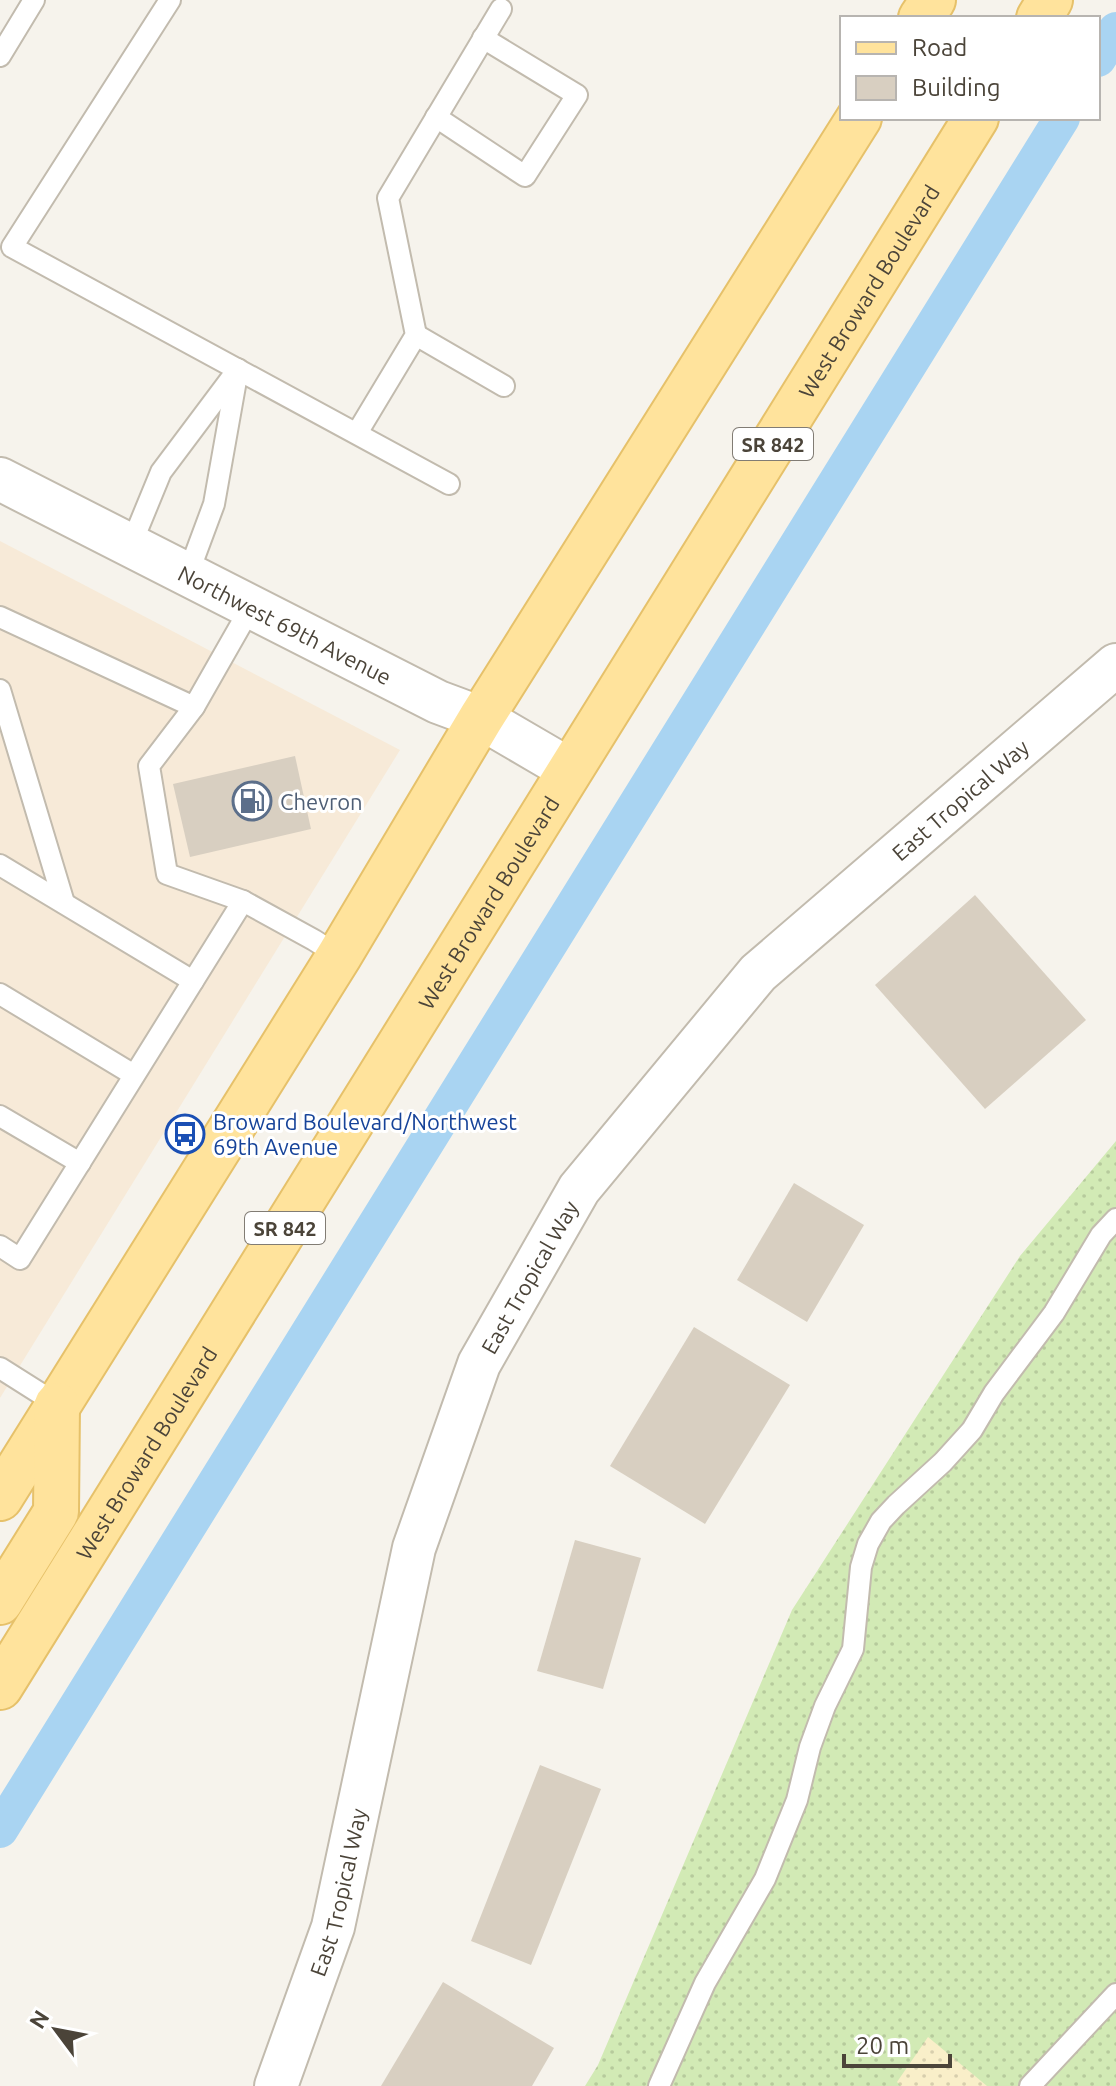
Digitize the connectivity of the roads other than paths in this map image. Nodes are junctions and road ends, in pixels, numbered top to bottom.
1 (34, 0) edge
2 (170, 0) edge
3 (501, 9) dead end
4 (483, 38) junction
5 (0, 56) edge
6 (436, 117) junction
7 (858, 120) edge
8 (975, 120) edge
9 (416, 335) junction
10 (238, 369) junction
11 (504, 386) dead end
12 (357, 433) junction
13 (0, 479) edge
14 (449, 484) dead end
15 (131, 545) junction
16 (188, 574) junction
17 (251, 607) junction
18 (0, 617) edge
19 (1116, 665) edge
20 (0, 690) edge
21 (194, 707) junction
22 (481, 718) junction
23 (570, 770) junction
24 (0, 865) edge
25 (243, 901) junction
26 (64, 903) junction
27 (339, 956) junction
28 (193, 981) junction
29 (0, 994) edge
30 (134, 1075) junction
31 (0, 1116) edge
32 (80, 1163) junction
33 (1116, 1219) edge
34 (0, 1246) edge
35 (0, 1368) edge
36 (57, 1404) junction
37 (0, 1498) edge
38 (0, 1602) edge
39 (0, 1687) edge
40 (1116, 1994) edge
41 (276, 2086) edge
42 (659, 2086) edge
43 (1030, 2086) edge

1 - 5 lane
2 - 10 lane
3 - 4 lane
4 - 6 lane
4 - 6 lane
6 - 9 lane
7 - 22 main road
8 - 23 main road, West Broward Boulevard / SR 842
9 - 11 lane
9 - 12 lane
10 - 12 lane
10 - 15 lane
10 - 16 lane
12 - 14 lane
13 - 15 street, Northwest 69th Avenue
15 - 16 street, Northwest 69th Avenue
16 - 17 street, Northwest 69th Avenue
17 - 21 lane
17 - 22 street, Northwest 69th Avenue
18 - 21 lane
19 - 41 street, East Tropical Way
20 - 26 lane
21 - 25 lane
22 - 23 street, Northwest 69th Avenue
22 - 27 main road
23 - 39 main road, West Broward Boulevard / SR 842
24 - 26 lane
25 - 27 lane
25 - 28 lane
26 - 28 lane
27 - 36 main road
28 - 30 lane
29 - 30 lane
30 - 32 lane
31 - 32 lane
32 - 34 lane
33 - 42 lane
35 - 36 lane
36 - 37 main road
36 - 38 main road
40 - 43 lane

